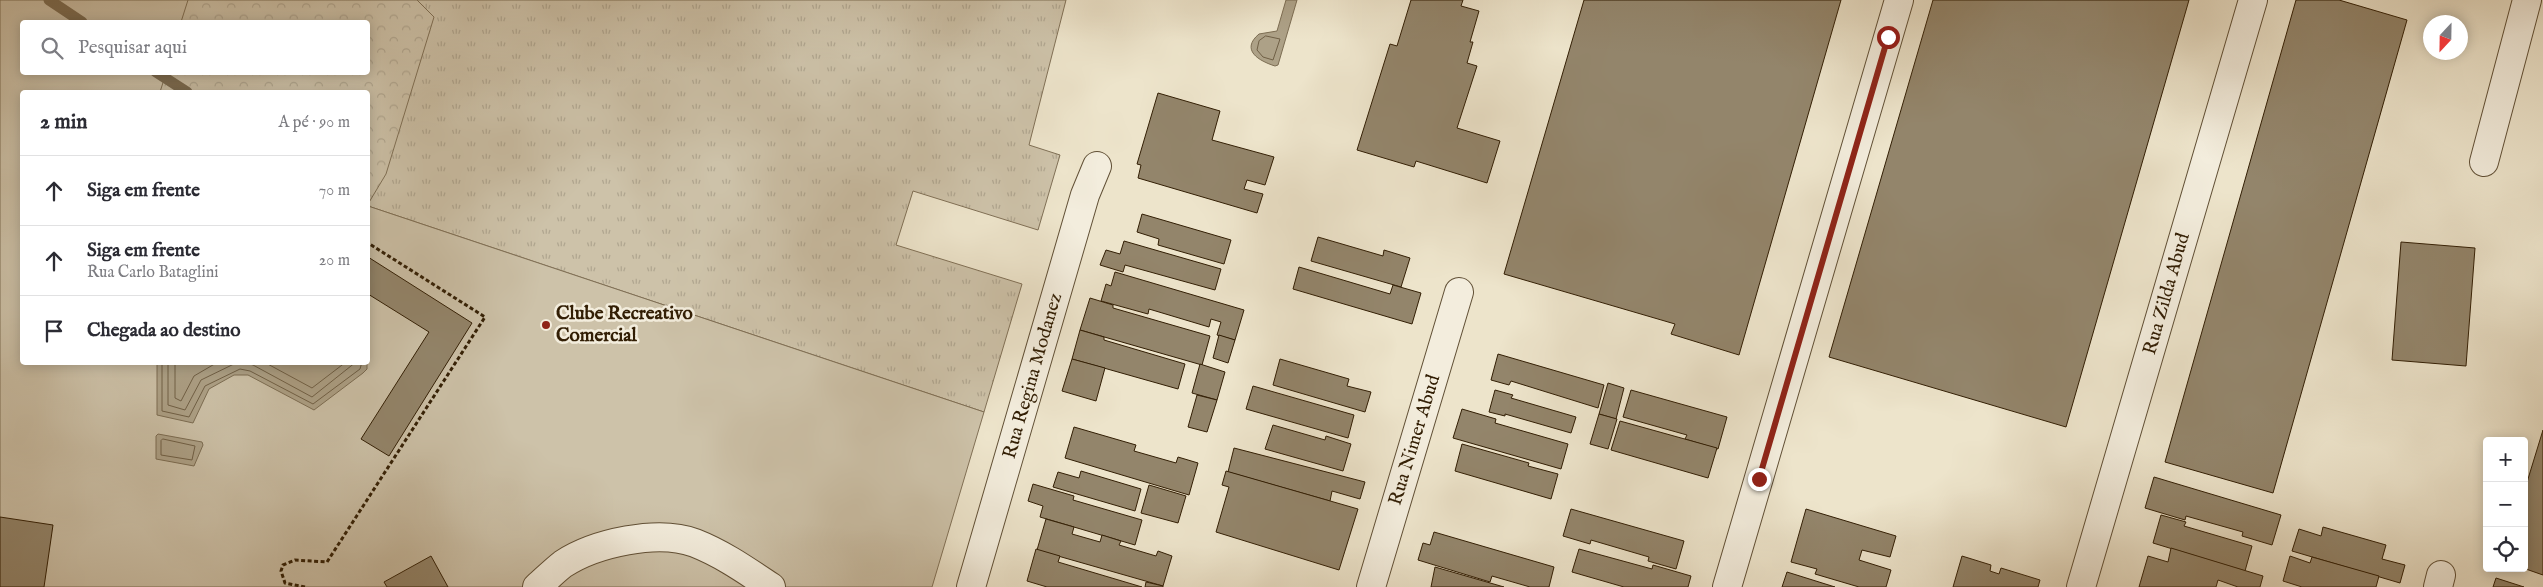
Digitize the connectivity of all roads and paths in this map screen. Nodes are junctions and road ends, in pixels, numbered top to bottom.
1 (1899, 0) edge
2 (2253, 0) edge
3 (2527, 0) edge
4 (2484, 162) dead end
5 (1096, 166) dead end
6 (370, 244) edge
7 (1459, 292) dead end
8 (305, 587) edge
9 (537, 587) edge
10 (771, 587) edge
11 (971, 587) edge
12 (1371, 587) edge
13 (1727, 587) edge
14 (2081, 587) edge

1 - 13 street
2 - 14 street, Rua Zilda Abud
3 - 4 street
5 - 11 street, Rua Regina Modanez
6 - 8 path
7 - 12 street, Rua Nimer Abud
9 - 10 street

